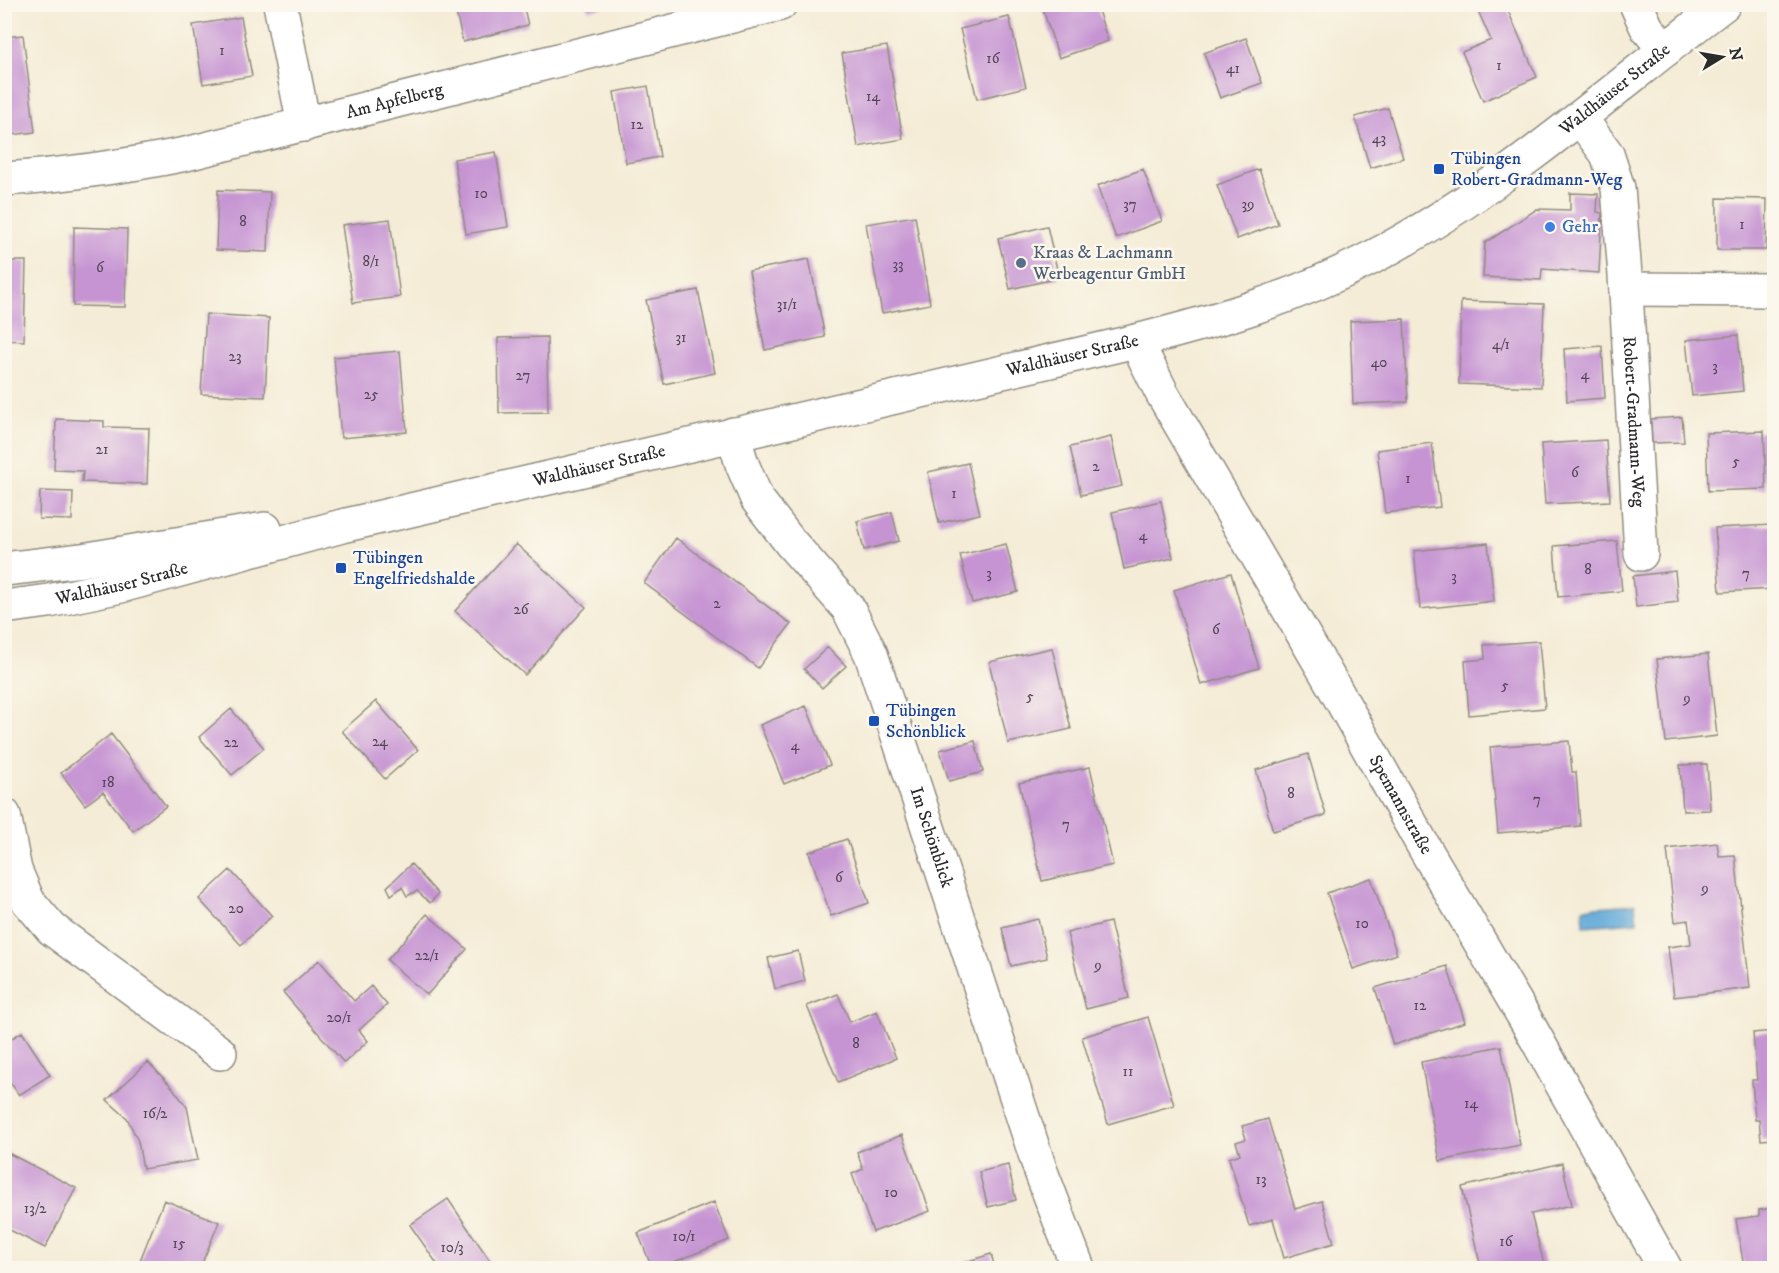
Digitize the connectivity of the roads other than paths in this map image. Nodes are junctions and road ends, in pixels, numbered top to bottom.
1 (280, 4) edge
2 (780, 4) edge
3 (1636, 4) edge
4 (1724, 4) edge
5 (674, 17) edge
6 (1665, 50) junction
7 (1580, 118) junction
8 (304, 125) junction
9 (4, 179) edge
10 (1626, 289) junction
11 (1774, 290) edge
12 (1136, 341) junction
13 (734, 434) junction
14 (342, 526) junction
15 (1641, 554) dead end
16 (4, 569) edge
17 (4, 607) edge
18 (4, 815) edge
19 (220, 1053) dead end
20 (1078, 1269) edge
21 (1665, 1269) edge

1 - 8 street
2 - 5 street, Am Apfelberg
3 - 6 street
4 - 6 street, Waldhäuser Straße
5 - 8 street, Am Apfelberg
6 - 7 street, Waldhäuser Straße
7 - 10 street, Robert-Gradmann-Weg
7 - 12 street, Waldhäuser Straße
8 - 9 street, Am Apfelberg
10 - 11 street
10 - 15 street, Robert-Gradmann-Weg
12 - 13 street, Waldhäuser Straße
12 - 21 street, Spemannstraße
13 - 14 street, Waldhäuser Straße
13 - 20 street, Im Schönblick
14 - 16 street, Waldhäuser Straße
14 - 17 street, Waldhäuser Straße
18 - 19 street

